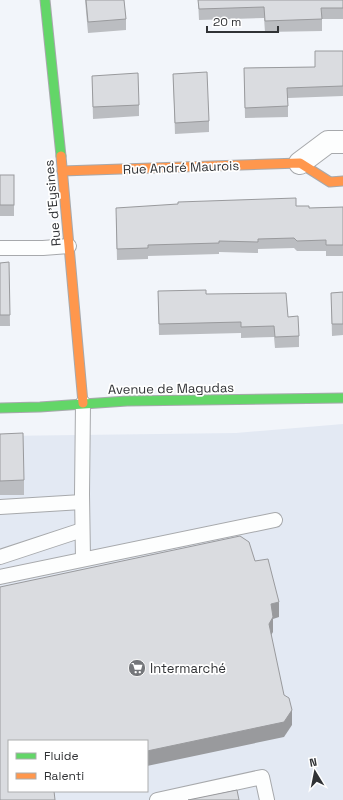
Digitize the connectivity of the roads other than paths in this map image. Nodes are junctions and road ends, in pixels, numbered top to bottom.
1 (45, 0) edge
2 (343, 142) edge
3 (300, 163) junction
4 (62, 171) junction
5 (343, 181) edge
6 (69, 246) junction
7 (0, 248) edge
8 (343, 398) edge
9 (83, 403) junction
10 (0, 408) edge
11 (82, 502) junction
12 (0, 507) edge
13 (275, 520) dead end
14 (82, 530) junction
15 (0, 557) edge
16 (83, 559) junction
17 (0, 577) edge
18 (157, 800) edge
19 (267, 800) edge

1 - 4 street, Rue d'Eysines
2 - 3 street
3 - 4 street, Rue André Maurois
3 - 5 street
4 - 6 street, Rue d'Eysines
6 - 7 lane
6 - 9 street, Rue d'Eysines
8 - 9 street, Avenue de Magudas
9 - 10 street, Avenue de Magudas
9 - 11 lane
11 - 12 lane
11 - 14 lane
13 - 16 lane
14 - 15 lane
14 - 16 lane
16 - 17 lane
18 - 19 lane

